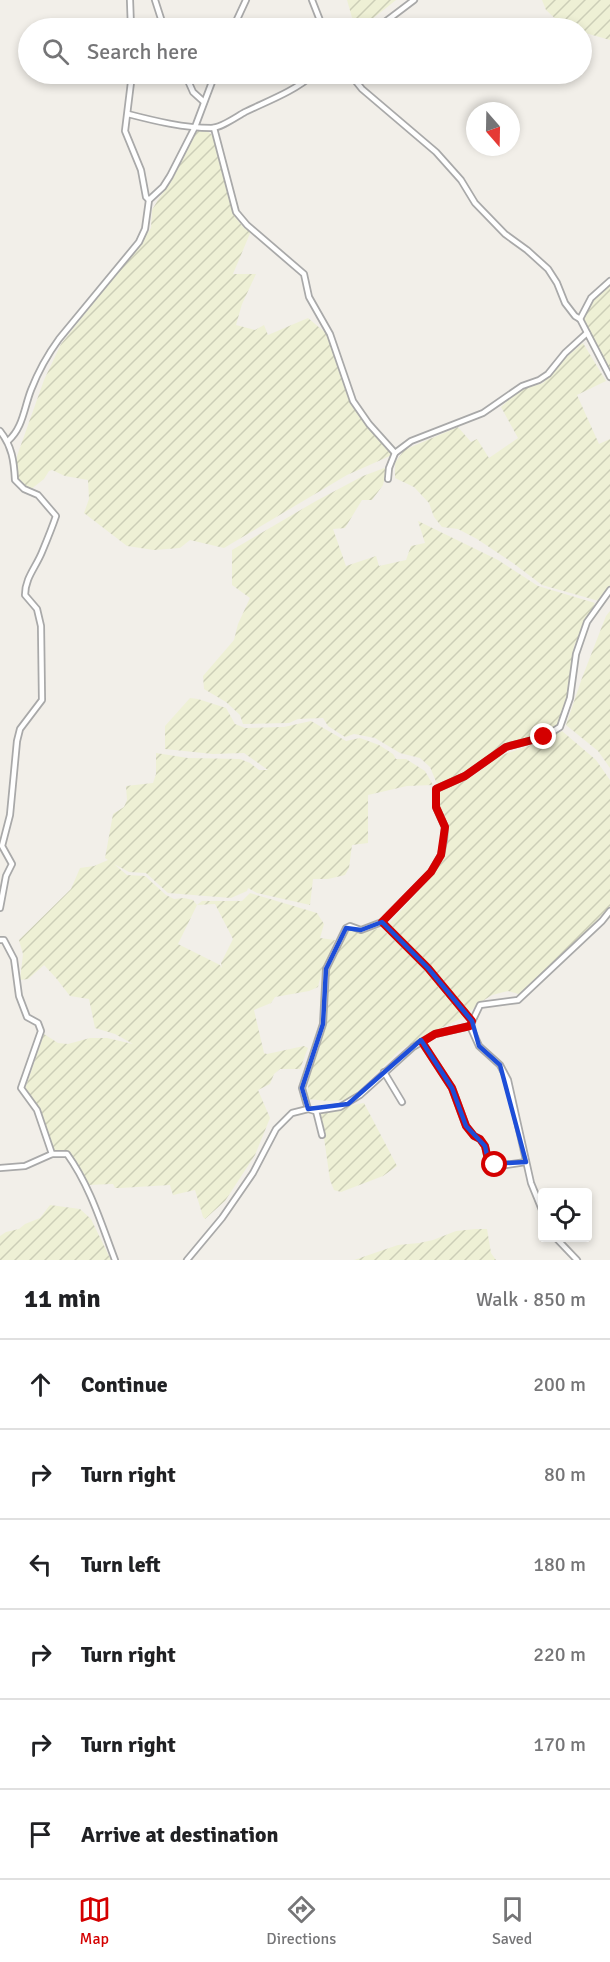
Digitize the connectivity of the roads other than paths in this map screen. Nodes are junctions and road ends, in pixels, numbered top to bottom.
1 (130, 0) edge
2 (155, 0) edge
3 (246, 0) edge
4 (312, 0) edge
5 (414, 0) edge
6 (131, 18) edge
7 (161, 18) edge
8 (238, 18) edge
9 (319, 18) edge
10 (390, 18) edge
11 (131, 84) edge
12 (189, 84) edge
13 (211, 84) edge
14 (302, 84) edge
15 (358, 84) edge
16 (204, 102) junction
17 (128, 114) junction
18 (195, 127) junction
19 (213, 128) junction
20 (149, 200) junction
21 (610, 281) edge
22 (580, 319) junction
23 (587, 333) junction
24 (610, 377) edge
25 (0, 431) edge
26 (8, 441) junction
27 (395, 453) junction
28 (388, 479) dead end
29 (610, 590) edge
30 (1, 848) edge
31 (0, 908) edge
32 (610, 911) edge
33 (382, 922) junction
34 (0, 940) edge
35 (471, 1023) junction
36 (422, 1042) junction
37 (384, 1072) junction
38 (402, 1102) dead end
39 (308, 1109) junction
40 (316, 1111) junction
41 (322, 1135) dead end
42 (52, 1154) junction
43 (526, 1162) junction
44 (0, 1168) edge
45 (538, 1199) edge
46 (560, 1242) edge
47 (115, 1260) edge
48 (187, 1260) edge
49 (578, 1260) edge

1 - 6 street
2 - 7 street
3 - 8 street
4 - 9 street
5 - 10 street
11 - 17 street
12 - 16 street
13 - 16 street
14 - 19 street
15 - 22 street
16 - 18 street
17 - 18 street
17 - 20 street
18 - 19 street
18 - 20 street
19 - 27 street
20 - 26 street
21 - 22 street
22 - 23 street
23 - 24 street
23 - 27 street
25 - 26 street
26 - 30 street
27 - 28 street
29 - 33 street
30 - 31 street
32 - 35 street
33 - 35 street
33 - 39 street
34 - 42 street
35 - 36 street
35 - 43 street
36 - 37 street
36 - 43 street
37 - 38 street
37 - 40 street
39 - 40 street
39 - 48 street
40 - 41 street
42 - 44 street
42 - 47 street
43 - 45 street
46 - 49 street

